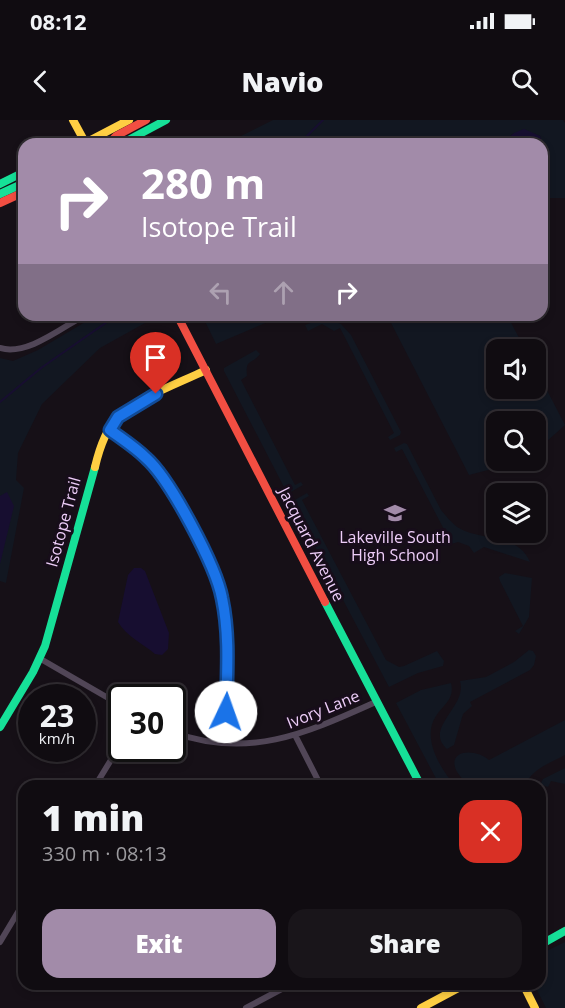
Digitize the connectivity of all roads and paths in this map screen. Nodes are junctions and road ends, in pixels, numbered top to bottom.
1 (73, 120) edge
2 (129, 120) edge
3 (146, 120) edge
4 (166, 120) edge
5 (81, 138) edge
6 (95, 138) edge
7 (114, 138) edge
8 (132, 138) edge
9 (18, 175) edge
10 (0, 184) edge
11 (18, 186) edge
12 (0, 194) edge
13 (18, 195) edge
14 (0, 203) edge
15 (74, 321) edge
16 (180, 321) edge
17 (0, 348) edge
18 (206, 369) junction
19 (110, 430) junction
20 (39, 658) junction
21 (108, 698) edge
22 (376, 702) junction
23 (0, 727) edge
24 (295, 735) junction
25 (186, 736) edge
26 (224, 742) junction
27 (110, 762) edge
28 (99, 780) edge
29 (318, 780) edge
30 (418, 780) edge
31 (18, 912) edge
32 (565, 932) edge
33 (0, 942) edge
34 (546, 942) edge
35 (280, 990) edge
36 (455, 990) edge
37 (526, 990) edge
38 (246, 1008) edge
39 (421, 1008) edge
40 (535, 1008) edge

1 - 5 street
2 - 6 street
3 - 7 street
4 - 8 street
9 - 10 street
11 - 12 street
13 - 14 street
15 - 17 street
16 - 18 street, Jacquard Avenue
18 - 19 street, Isotope Trail
18 - 22 street, Jacquard Avenue
19 - 20 street, Isotope Trail
19 - 26 street
20 - 21 street
20 - 23 street, Isotope Trail
22 - 24 street, Ivory Lane
22 - 30 street, Jacquard Avenue
24 - 26 street, Ivory Lane
24 - 29 street
25 - 26 street, Ivory Lane
27 - 28 street
31 - 33 street
32 - 34 street
35 - 38 street
36 - 39 street
37 - 40 street

